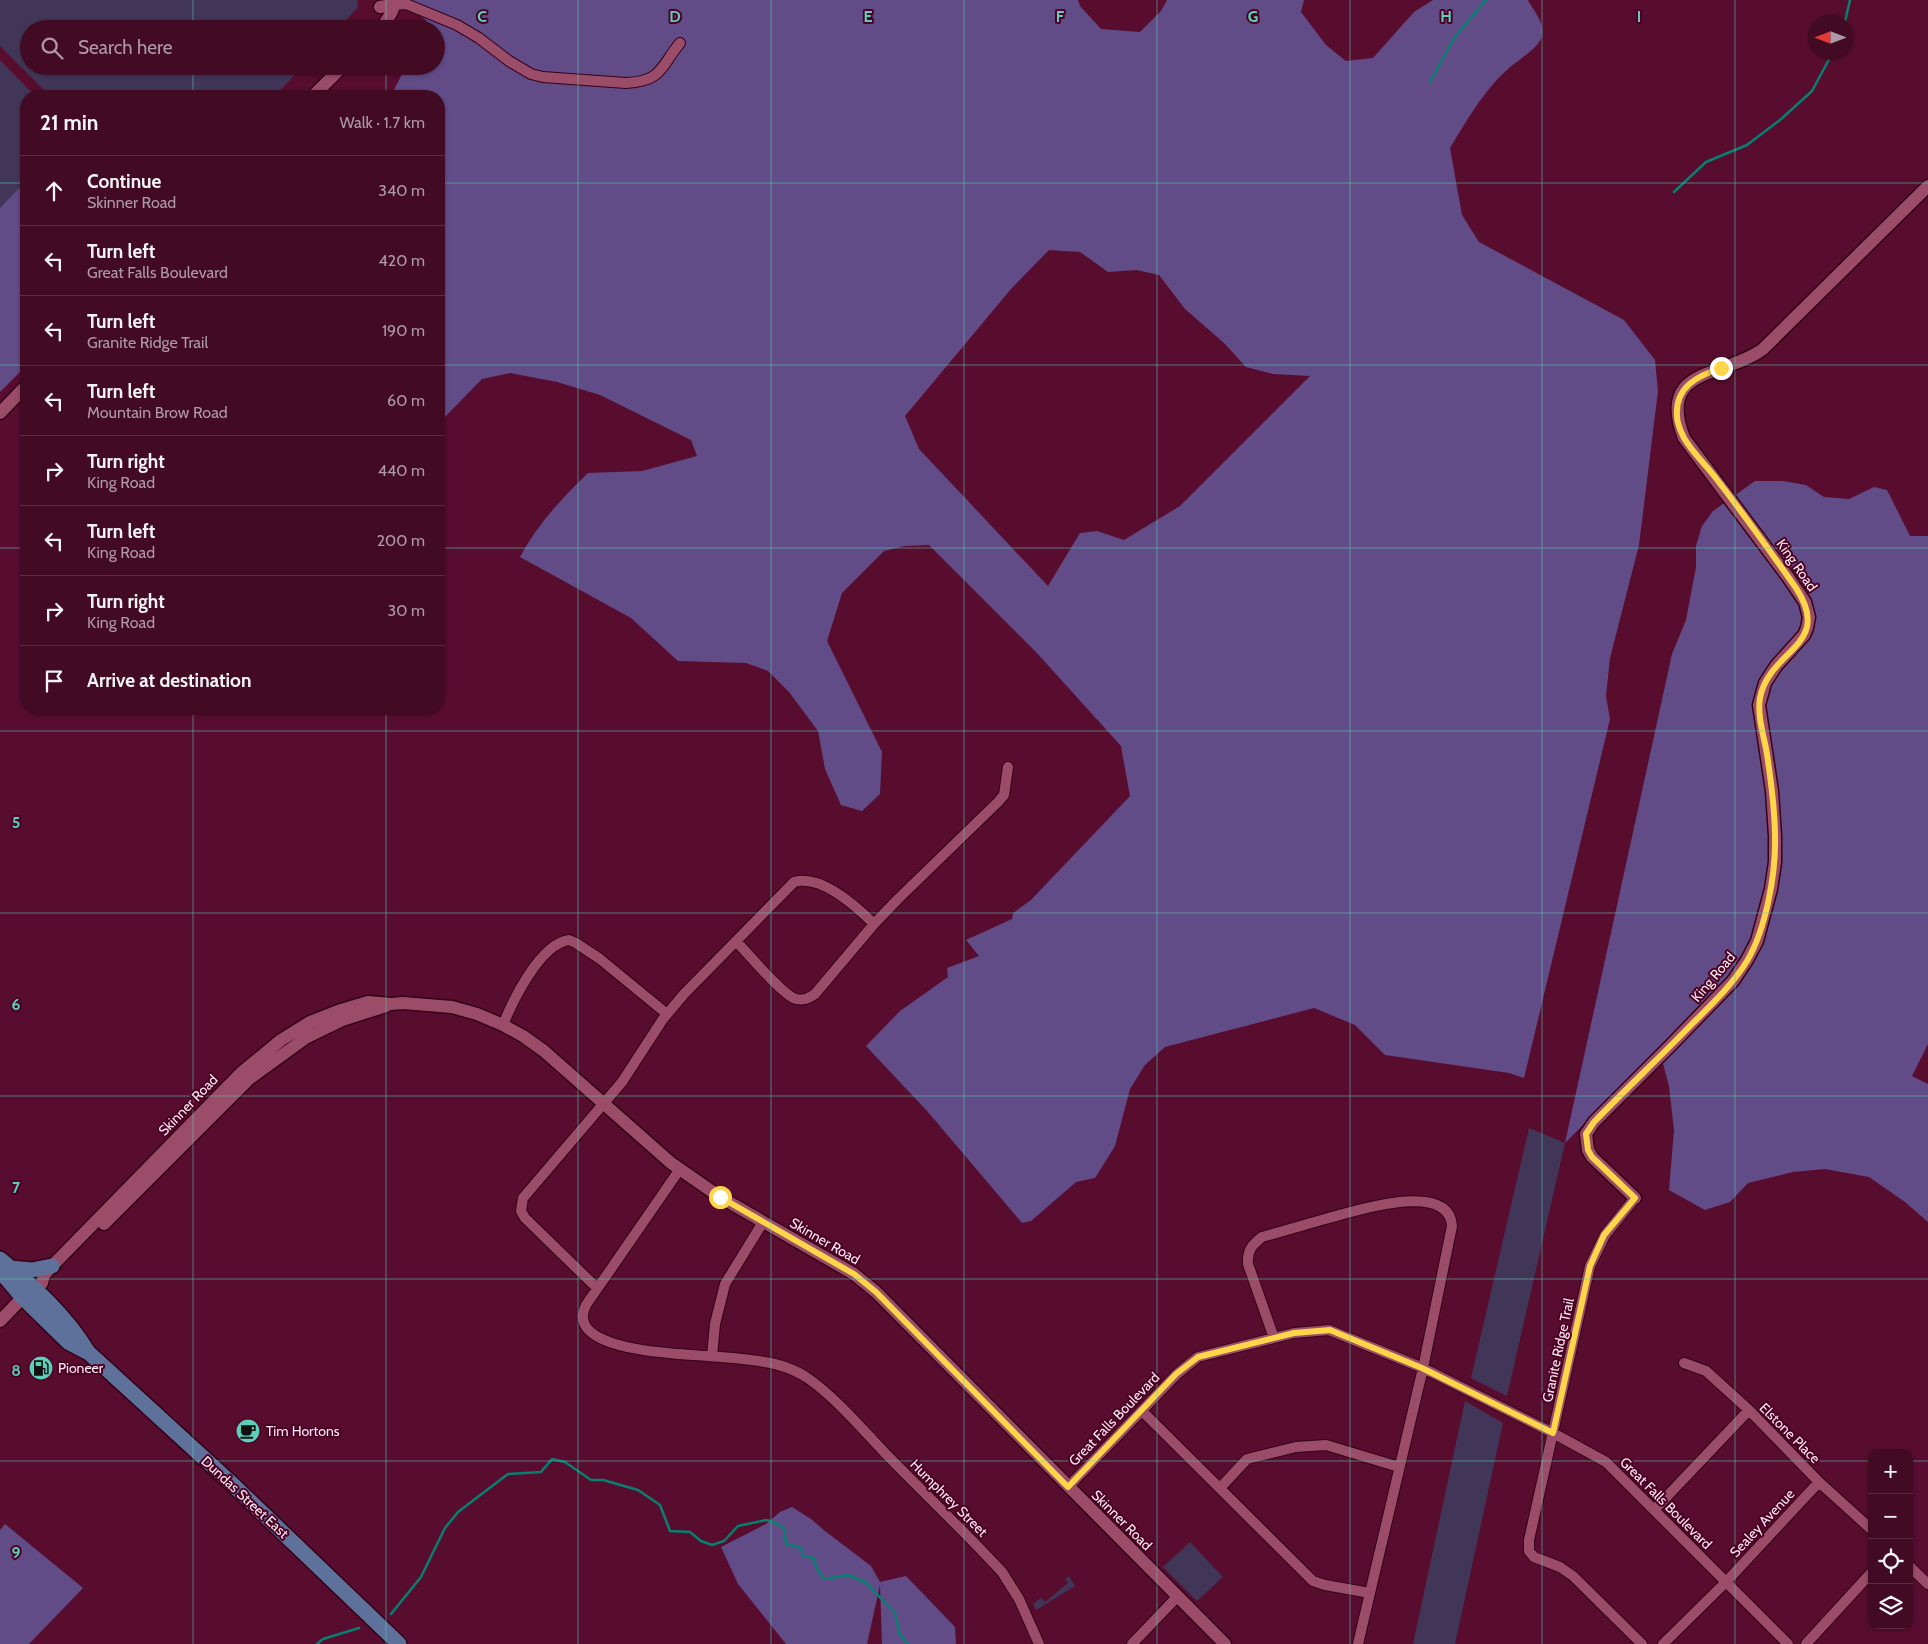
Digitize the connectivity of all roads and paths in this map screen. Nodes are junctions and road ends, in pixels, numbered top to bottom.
1 (384, 4) edge
2 (379, 20) edge
3 (387, 20) edge
4 (445, 20) edge
5 (445, 20) edge
6 (680, 43) dead end
7 (334, 75) edge
8 (319, 90) edge
9 (1928, 186) edge
10 (20, 392) edge
11 (0, 413) edge
12 (1008, 767) dead end
13 (874, 924) junction
14 (736, 941) junction
15 (391, 1004) junction
16 (668, 1014) junction
17 (503, 1025) junction
18 (604, 1104) junction
19 (680, 1169) junction
20 (1635, 1198) joint
21 (763, 1222) junction
22 (3, 1266) edge
23 (52, 1266) junction
24 (38, 1285) junction
25 (597, 1288) junction
26 (22, 1297) junction
27 (0, 1321) edge
28 (1274, 1338) junction
29 (89, 1353) junction
30 (712, 1356) junction
31 (1684, 1362) dead end
32 (1422, 1368) junction
33 (1749, 1410) junction
34 (1142, 1411) junction
35 (1553, 1433) junction
36 (1399, 1467) junction
37 (1819, 1482) junction
38 (1068, 1487) junction
39 (1220, 1488) junction
40 (1654, 1510) junction
41 (1868, 1526) edge
42 (1913, 1570) edge
43 (1868, 1576) edge
44 (1726, 1582) junction
45 (1928, 1584) edge
46 (1370, 1593) junction
47 (1177, 1597) junction
48 (399, 1644) edge
49 (1039, 1644) edge
50 (1132, 1644) edge
51 (1224, 1644) edge
52 (1358, 1644) edge
53 (1642, 1644) edge
54 (1663, 1644) edge
55 (1788, 1644) edge
56 (1806, 1644) edge

1 - 2 street
1 - 3 street
1 - 5 street
4 - 6 street
7 - 8 street
9 - 20 street, King Road
10 - 11 street
12 - 13 street
13 - 14 street
13 - 14 street
14 - 16 street
15 - 17 street, Skinner Road
15 - 23 street, Skinner Road
15 - 24 street, Skinner Road
16 - 17 street
16 - 18 street
17 - 18 street, Skinner Road
18 - 19 street, Skinner Road
18 - 25 street
19 - 21 street, Skinner Road
19 - 25 street
20 - 35 street, Granite Ridge Trail
21 - 30 street
21 - 38 street, Skinner Road
22 - 23 main road
22 - 24 main road, Dundas Street East
22 - 26 main road, Dundas Street East
23 - 24 street, Skinner Road
24 - 26 street
24 - 29 main road, Dundas Street East
25 - 30 street, Humphrey Street
26 - 27 street
26 - 29 main road, Dundas Street East
28 - 32 street, Great Falls Boulevard
28 - 32 street
28 - 34 street, Great Falls Boulevard
29 - 48 main road, Dundas Street East
30 - 49 street, Humphrey Street
31 - 33 street, Elstone Place
32 - 35 street, Great Falls Boulevard
32 - 36 street
33 - 37 street, Elstone Place
33 - 40 street
34 - 38 street, Great Falls Boulevard
34 - 39 street
35 - 40 street, Great Falls Boulevard
35 - 53 street, Granite Ridge Trail
36 - 39 street
36 - 46 street
37 - 41 street, Elstone Place
37 - 44 street, Sealey Avenue
38 - 47 street, Skinner Road
39 - 46 street
40 - 44 street, Great Falls Boulevard
42 - 45 street
43 - 56 street
44 - 54 street
44 - 55 street, Great Falls Boulevard
46 - 52 street
47 - 50 street
47 - 51 street, Skinner Road

